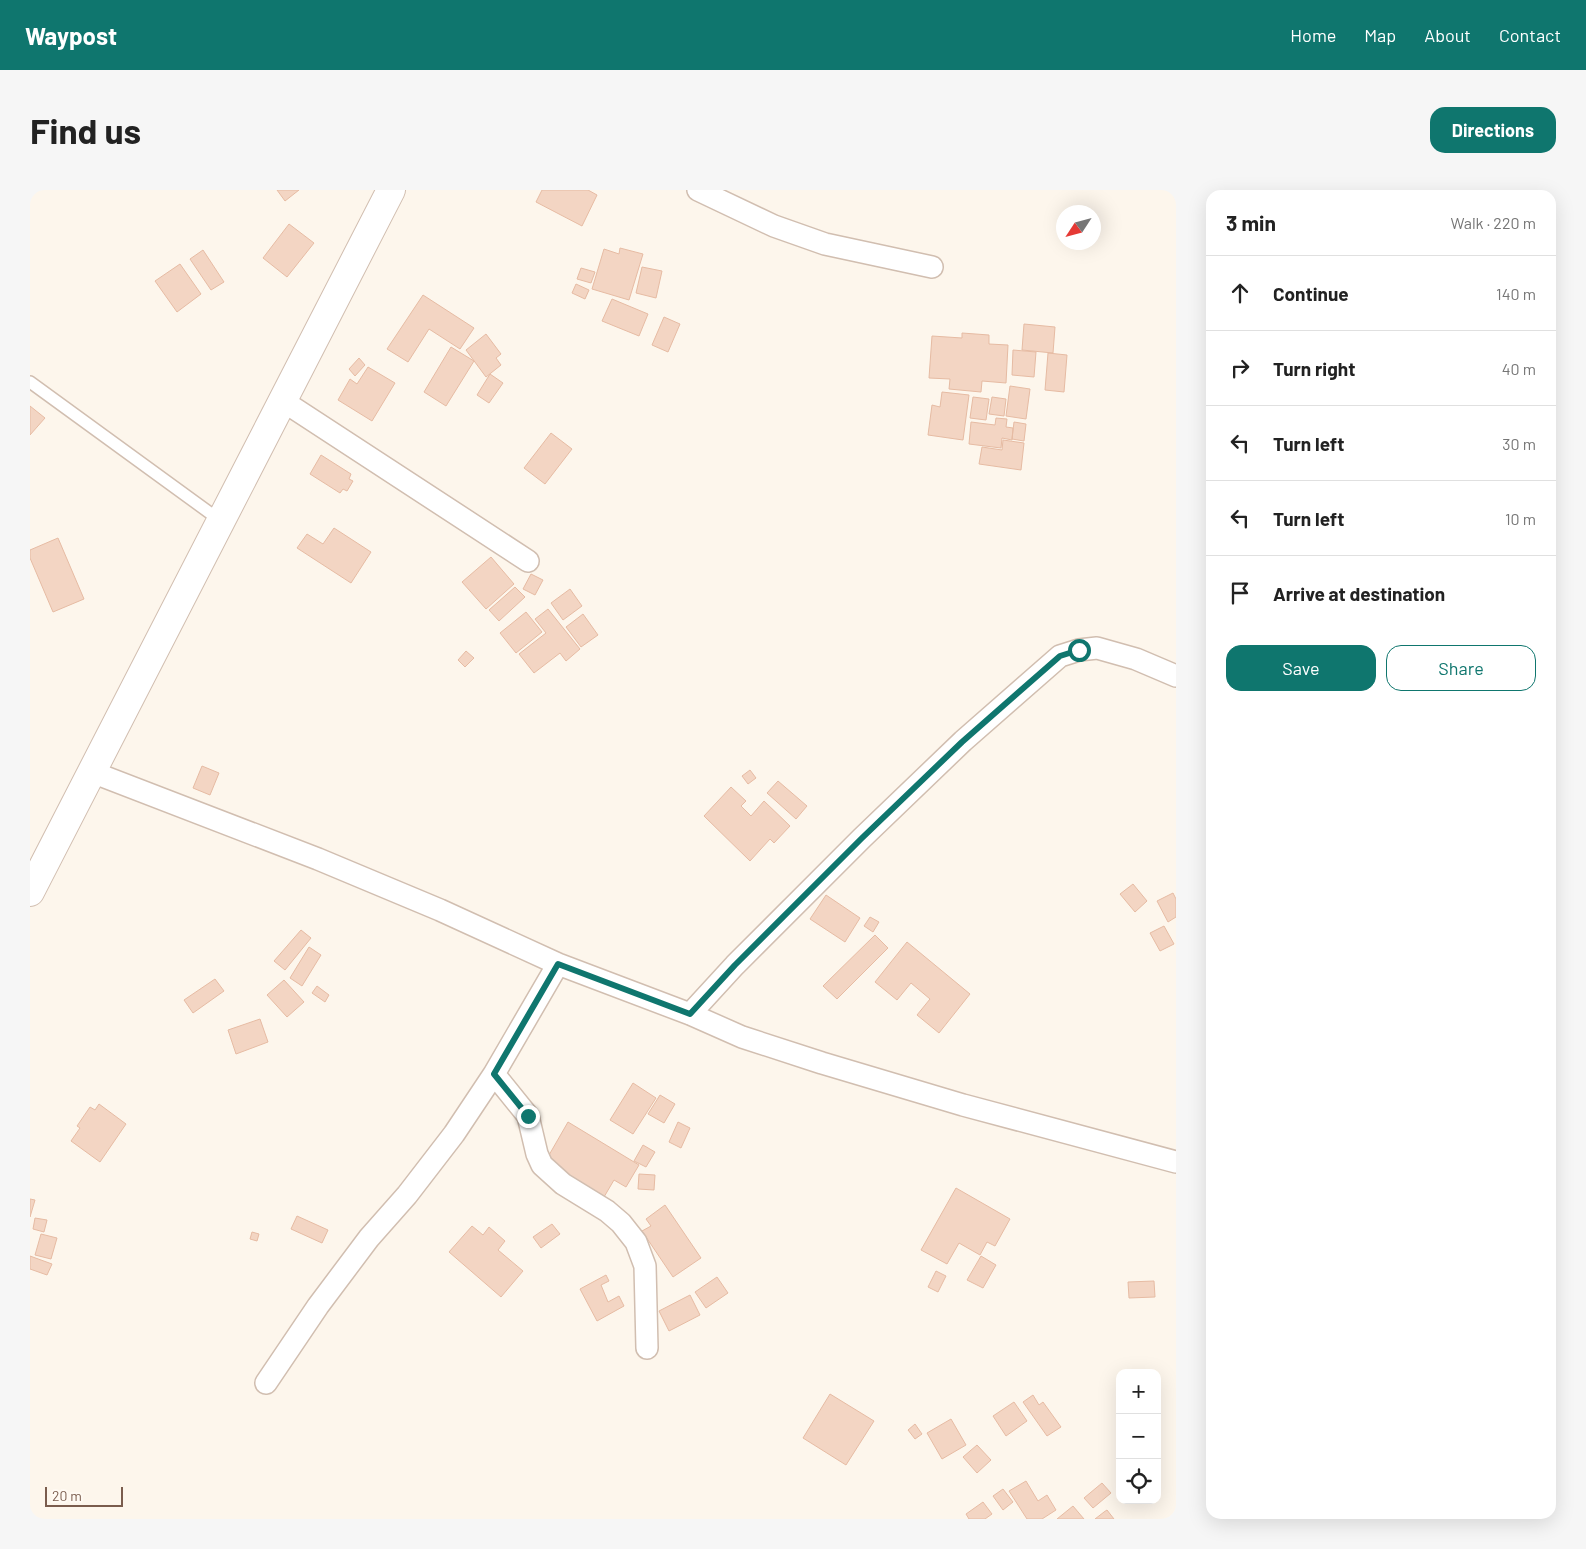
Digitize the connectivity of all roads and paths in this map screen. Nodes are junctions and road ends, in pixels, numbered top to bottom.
1 (391, 190) edge
2 (698, 190) edge
3 (932, 267) dead end
4 (30, 382) edge
5 (283, 401) junction
6 (221, 521) junction
7 (528, 561) dead end
8 (1176, 676) edge
9 (92, 772) junction
10 (30, 892) edge
11 (558, 964) junction
12 (690, 1014) junction
13 (494, 1074) junction
14 (1176, 1162) edge
15 (646, 1348) dead end
16 (266, 1383) dead end

1 - 5 street
2 - 3 street
4 - 6 lane
5 - 6 street
5 - 7 street
6 - 9 street
8 - 12 street
9 - 10 street
9 - 11 street
11 - 12 street
11 - 13 street
12 - 14 street
13 - 15 street
13 - 16 street

